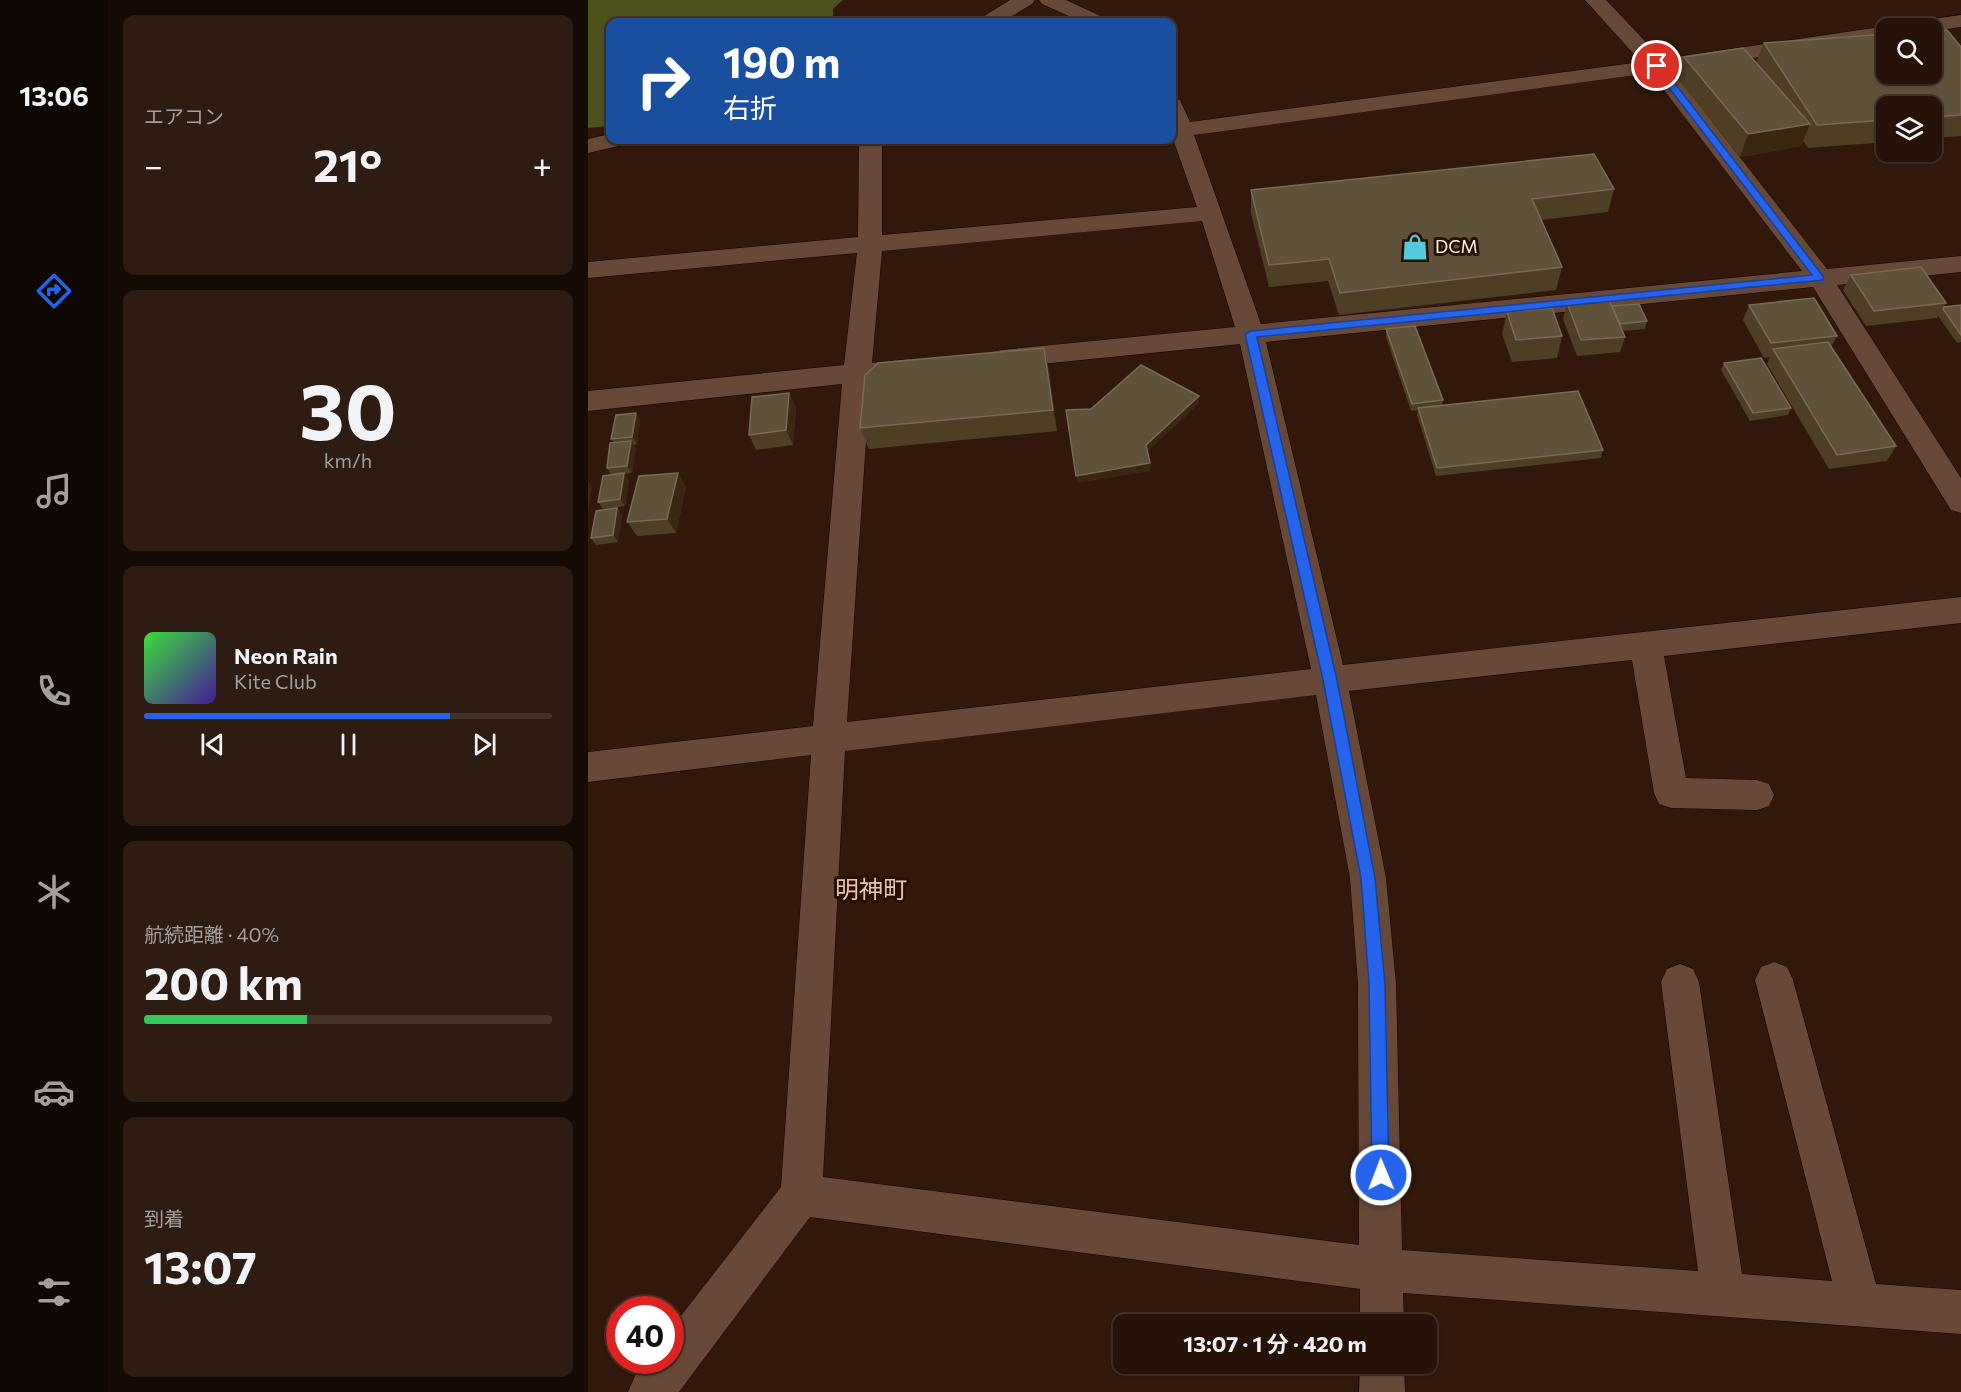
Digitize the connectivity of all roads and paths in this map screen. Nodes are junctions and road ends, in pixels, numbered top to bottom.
1 (1025, 0) edge
2 (1050, 0) edge
3 (1595, 0) edge
4 (1955, 0) edge
5 (1961, 6) edge
6 (995, 18) edge
7 (1089, 18) edge
8 (1961, 21) edge
9 (1942, 24) edge
10 (1876, 34) edge
11 (1657, 66) junction
12 (1177, 118) edge
13 (606, 142) edge
14 (870, 144) edge
15 (588, 146) edge
16 (1211, 213) junction
17 (870, 245) junction
18 (1961, 264) edge
19 (588, 270) edge
20 (1820, 278) junction
21 (1251, 334) junction
22 (975, 361) edge
23 (939, 365) edge
24 (856, 373) junction
25 (588, 401) edge
26 (1961, 502) edge
27 (1961, 609) edge
28 (1646, 645) junction
29 (1330, 680) junction
30 (829, 740) junction
31 (588, 767) edge
32 (1756, 795) dead end
33 (1774, 980) dead end
34 (1680, 982) dead end
35 (801, 1195) junction
36 (1383, 1270) junction
37 (1723, 1295) junction
38 (1860, 1304) junction
39 (1961, 1312) edge
40 (1382, 1314) edge
41 (1382, 1374) edge
42 (651, 1392) edge
43 (1382, 1392) edge

1 - 6 street
2 - 7 street
3 - 11 street
4 - 5 street
8 - 9 street
10 - 11 street
11 - 12 street
11 - 20 street
12 - 16 street
13 - 15 street
14 - 17 street
16 - 17 street
16 - 21 street
17 - 19 street
17 - 24 street
18 - 20 street
20 - 21 street
20 - 26 street
21 - 22 street
21 - 29 street
23 - 24 street
24 - 25 street
24 - 30 street
27 - 28 street
28 - 29 street
28 - 32 street
29 - 30 street
29 - 36 street
30 - 31 street
30 - 35 street
33 - 38 street
34 - 37 street
35 - 36 street
35 - 42 street
36 - 37 street
36 - 40 street
37 - 38 street
38 - 39 street
41 - 43 street

